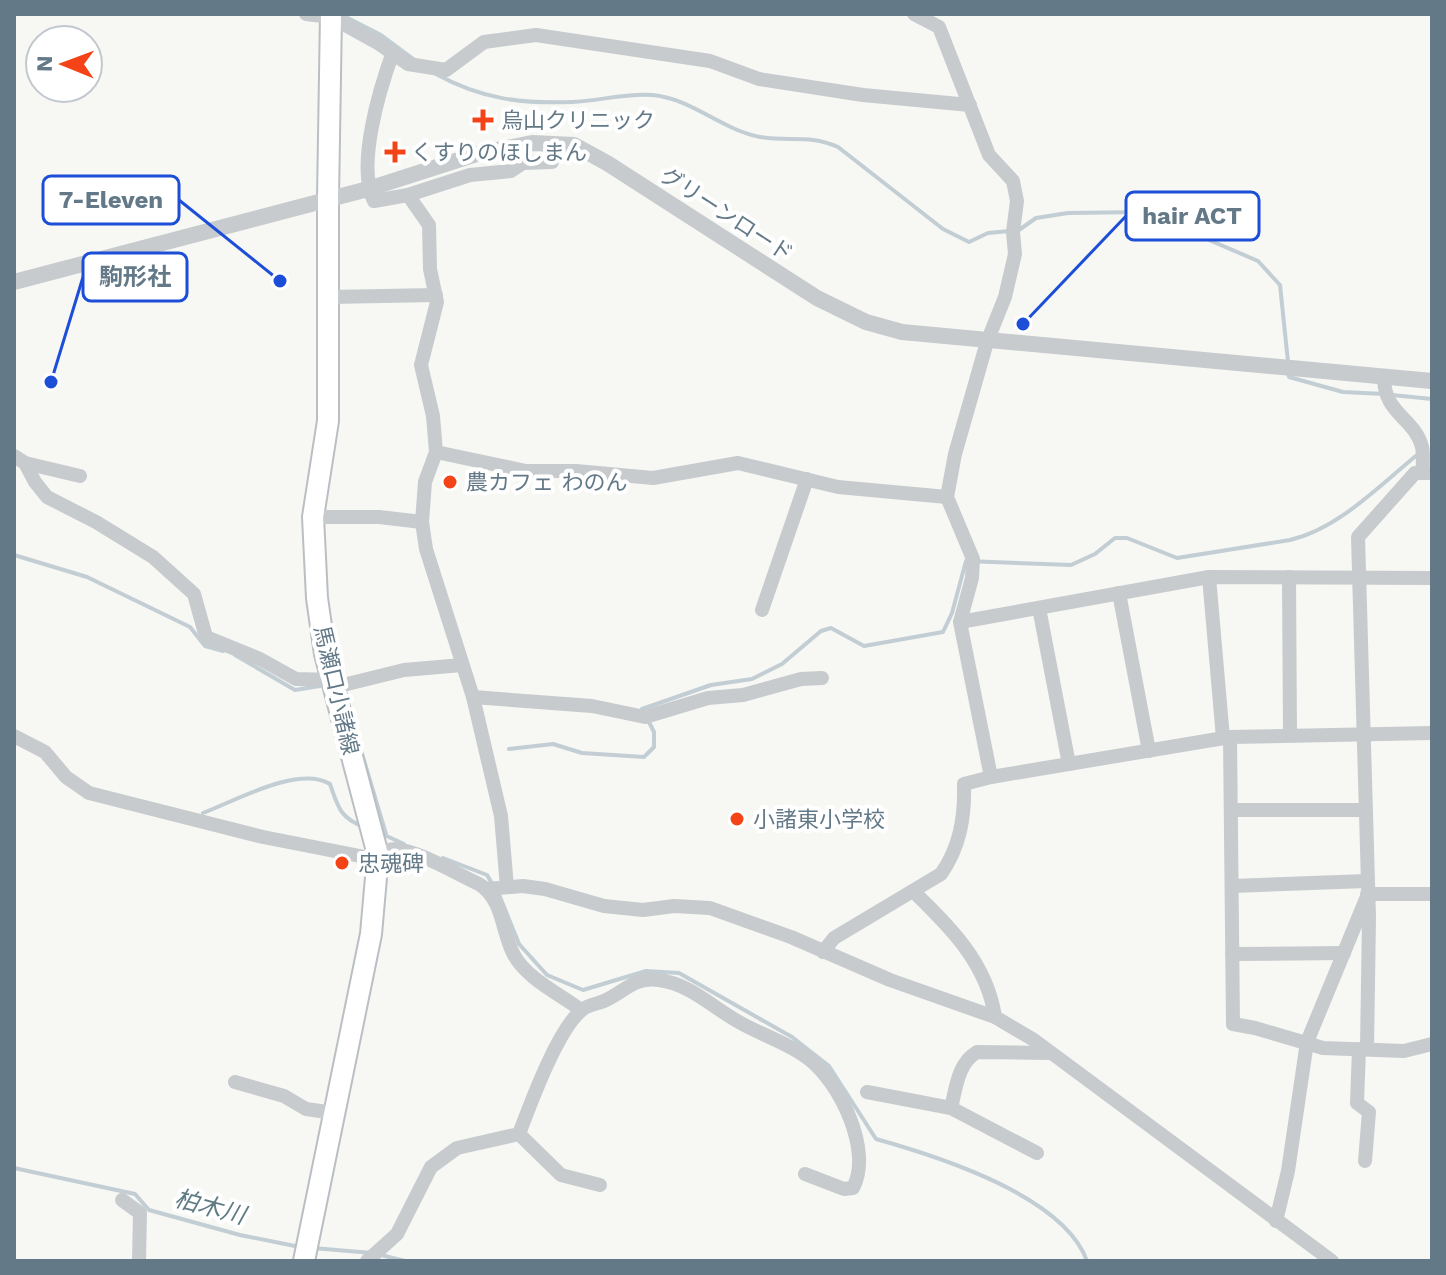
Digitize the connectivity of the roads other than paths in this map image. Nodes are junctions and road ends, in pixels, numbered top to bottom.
1 (306, 14) edge
2 (914, 14) edge
3 (331, 16) edge
4 (393, 52) junction
5 (970, 105) junction
6 (558, 145) junction
7 (368, 189) junction
8 (408, 195) junction
9 (328, 198) junction
10 (14, 282) edge
11 (436, 295) junction
12 (330, 297) junction
13 (987, 342) junction
14 (1384, 376) junction
15 (1432, 381) edge
16 (436, 452) junction
17 (19, 459) edge
18 (1427, 473) edge
19 (80, 476) dead end
20 (807, 479) junction
21 (947, 497) junction
22 (313, 517) junction
23 (422, 522) junction
24 (1209, 577) junction
25 (1289, 577) junction
26 (1359, 578) junction
27 (1432, 578) edge
28 (1119, 593) junction
29 (1039, 608) junction
30 (762, 610) dead end
31 (960, 622) junction
32 (462, 665) junction
33 (822, 678) dead end
34 (334, 684) junction
35 (473, 697) junction
36 (1363, 733) junction
37 (1432, 733) edge
38 (1290, 735) junction
39 (14, 736) edge
40 (1227, 737) junction
41 (1149, 751) junction
42 (1069, 764) junction
43 (991, 777) junction
44 (1231, 810) junction
45 (1365, 810) junction
46 (378, 855) junction
47 (1232, 886) junction
48 (507, 887) junction
49 (1367, 888) junction
50 (487, 889) junction
51 (913, 891) junction
52 (1432, 894) edge
53 (823, 952) junction
54 (1344, 953) junction
55 (1232, 954) junction
56 (581, 1010) junction
57 (995, 1017) junction
58 (1307, 1042) junction
59 (1432, 1044) edge
60 (1363, 1049) junction
61 (1049, 1053) junction
62 (235, 1082) dead end
63 (867, 1092) dead end
64 (951, 1108) junction
65 (334, 1113) junction
66 (519, 1134) junction
67 (1037, 1153) dead end
68 (1365, 1161) dead end
69 (805, 1174) dead end
70 (600, 1185) dead end
71 (122, 1200) dead end
72 (1276, 1221) junction
73 (139, 1261) edge
74 (304, 1261) edge
75 (367, 1261) edge
76 (1331, 1261) edge

1 - 3 street
2 - 5 street
3 - 4 street
3 - 9 main road, 馬瀬口小諸線
4 - 5 street
4 - 7 street
5 - 13 street
6 - 7 street, グリーンロード
6 - 8 street
6 - 13 street, グリーンロード
7 - 8 street
7 - 9 street, グリーンロード
8 - 11 street
9 - 10 street, グリーンロード
9 - 12 main road, 馬瀬口小諸線
11 - 12 street
11 - 16 street
12 - 22 main road, 馬瀬口小諸線
13 - 14 street, グリーンロード
13 - 21 street
14 - 15 street, グリーンロード
14 - 18 street
16 - 20 street
16 - 23 street
17 - 19 street
17 - 34 street
18 - 26 street
20 - 21 street
20 - 30 street
21 - 31 street
22 - 23 street
22 - 34 main road, 馬瀬口小諸線
23 - 32 street
24 - 25 street
24 - 28 street
24 - 40 street
25 - 26 street
25 - 38 street
26 - 27 street
26 - 36 street
28 - 29 street
28 - 41 street
29 - 31 street
29 - 42 street
31 - 43 street
32 - 34 street
32 - 35 street
33 - 35 street
34 - 46 main road, 馬瀬口小諸線
35 - 48 street
36 - 37 street
36 - 38 street
36 - 45 street
38 - 40 street
39 - 46 street
40 - 41 street
40 - 44 street
41 - 42 street
42 - 43 street
43 - 51 street
44 - 45 street
44 - 47 street
45 - 49 street
46 - 50 street
46 - 65 main road, 馬瀬口小諸線
47 - 49 street
47 - 55 street
48 - 50 street
48 - 53 street
49 - 52 street
49 - 54 street
49 - 60 street
50 - 56 street
51 - 53 street
51 - 57 street
53 - 57 street
54 - 55 street
54 - 58 street
55 - 58 street
56 - 66 street
56 - 69 street
57 - 61 street
58 - 60 street
58 - 72 street
59 - 60 street
60 - 68 street
61 - 64 street
61 - 72 street
62 - 65 street
63 - 64 street
64 - 67 street
65 - 74 main road, 馬瀬口小諸線
66 - 70 street
66 - 75 street
71 - 73 street
72 - 76 street

